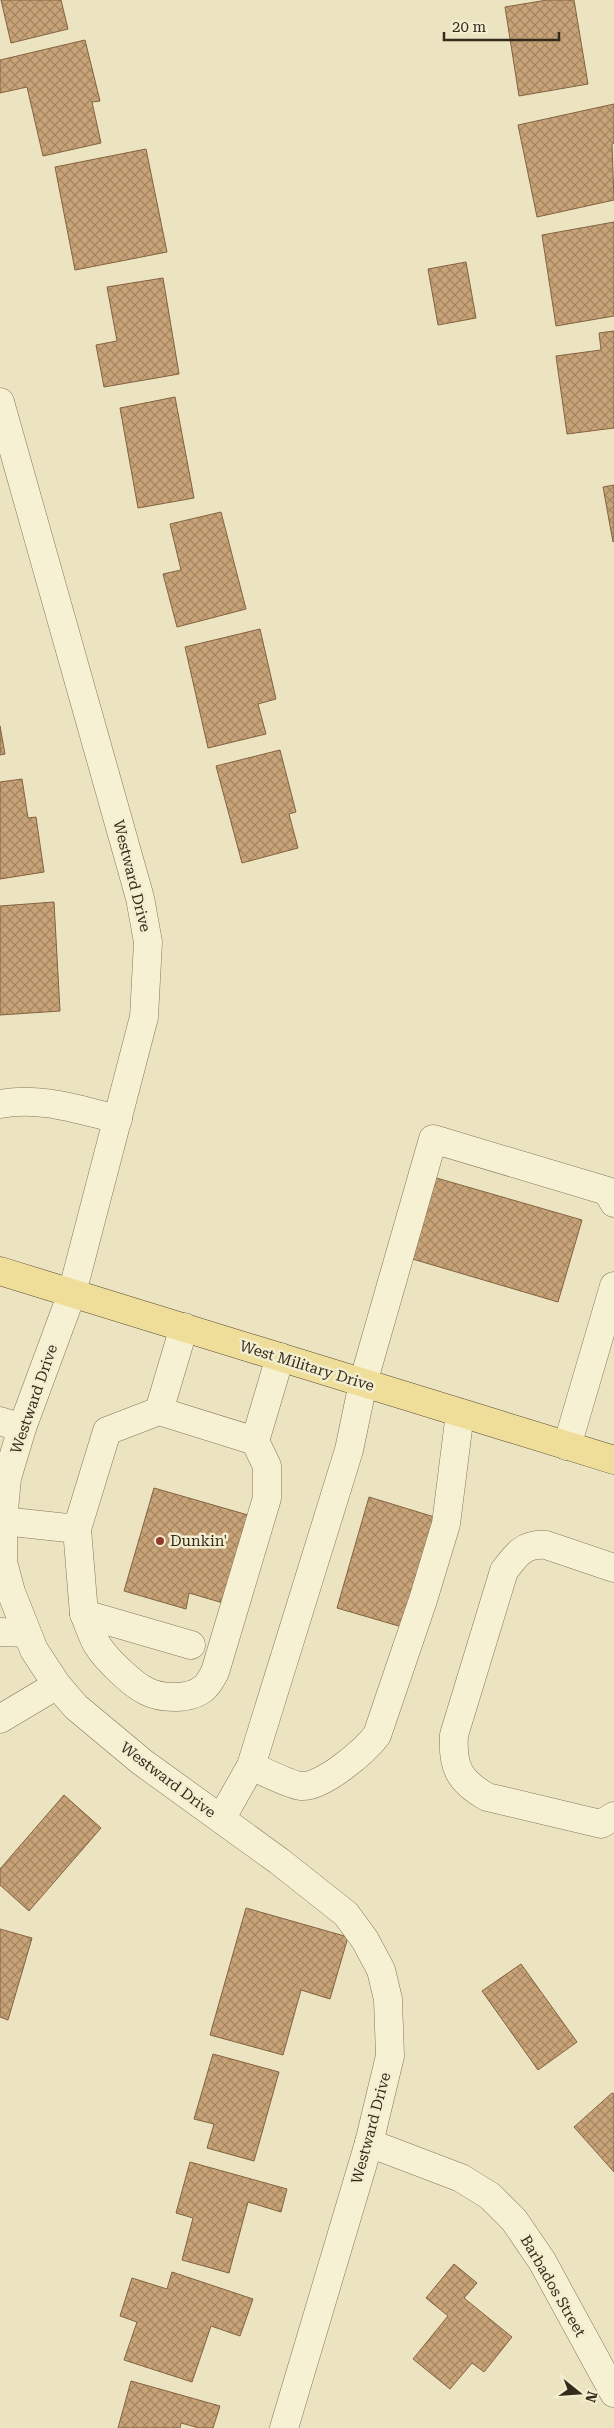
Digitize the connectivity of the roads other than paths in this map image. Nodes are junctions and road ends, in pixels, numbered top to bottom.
1 (0, 402) edge
2 (0, 1104) edge
3 (118, 1120) junction
4 (614, 1203) edge
5 (0, 1271) edge
6 (614, 1286) edge
7 (72, 1293) junction
8 (184, 1327) junction
9 (280, 1358) junction
10 (363, 1383) junction
11 (159, 1411) junction
12 (460, 1413) junction
13 (11, 1424) edge
14 (255, 1441) junction
15 (567, 1446) junction
16 (614, 1460) edge
17 (3, 1520) junction
18 (77, 1529) junction
19 (614, 1568) edge
20 (84, 1614) junction
21 (0, 1632) edge
22 (27, 1633) junction
23 (191, 1645) dead end
24 (57, 1685) junction
25 (0, 1719) edge
26 (251, 1766) junction
27 (614, 1816) edge
28 (220, 1819) junction
29 (369, 2143) junction
30 (614, 2393) edge
31 (284, 2428) edge

1 - 3 street, Westward Drive
2 - 3 street
3 - 7 street, Westward Drive
4 - 10 street
5 - 7 main road, West Military Drive
6 - 15 street
7 - 8 main road, West Military Drive
7 - 13 street, Westward Drive
8 - 9 main road, West Military Drive
8 - 11 street
9 - 10 main road, West Military Drive
9 - 14 street
10 - 12 main road, West Military Drive
10 - 26 street
11 - 14 street
11 - 18 street
12 - 15 main road, West Military Drive
12 - 26 street
13 - 17 street, Westward Drive
14 - 20 street
15 - 16 main road, West Military Drive
17 - 18 street
17 - 22 street, Westward Drive
18 - 20 street
19 - 27 street
20 - 23 street
21 - 22 street
22 - 24 street, Westward Drive
24 - 25 street
24 - 28 street, Westward Drive
26 - 28 street
28 - 29 street, Westward Drive
29 - 30 street, Barbados Street
29 - 31 street, Westward Drive

